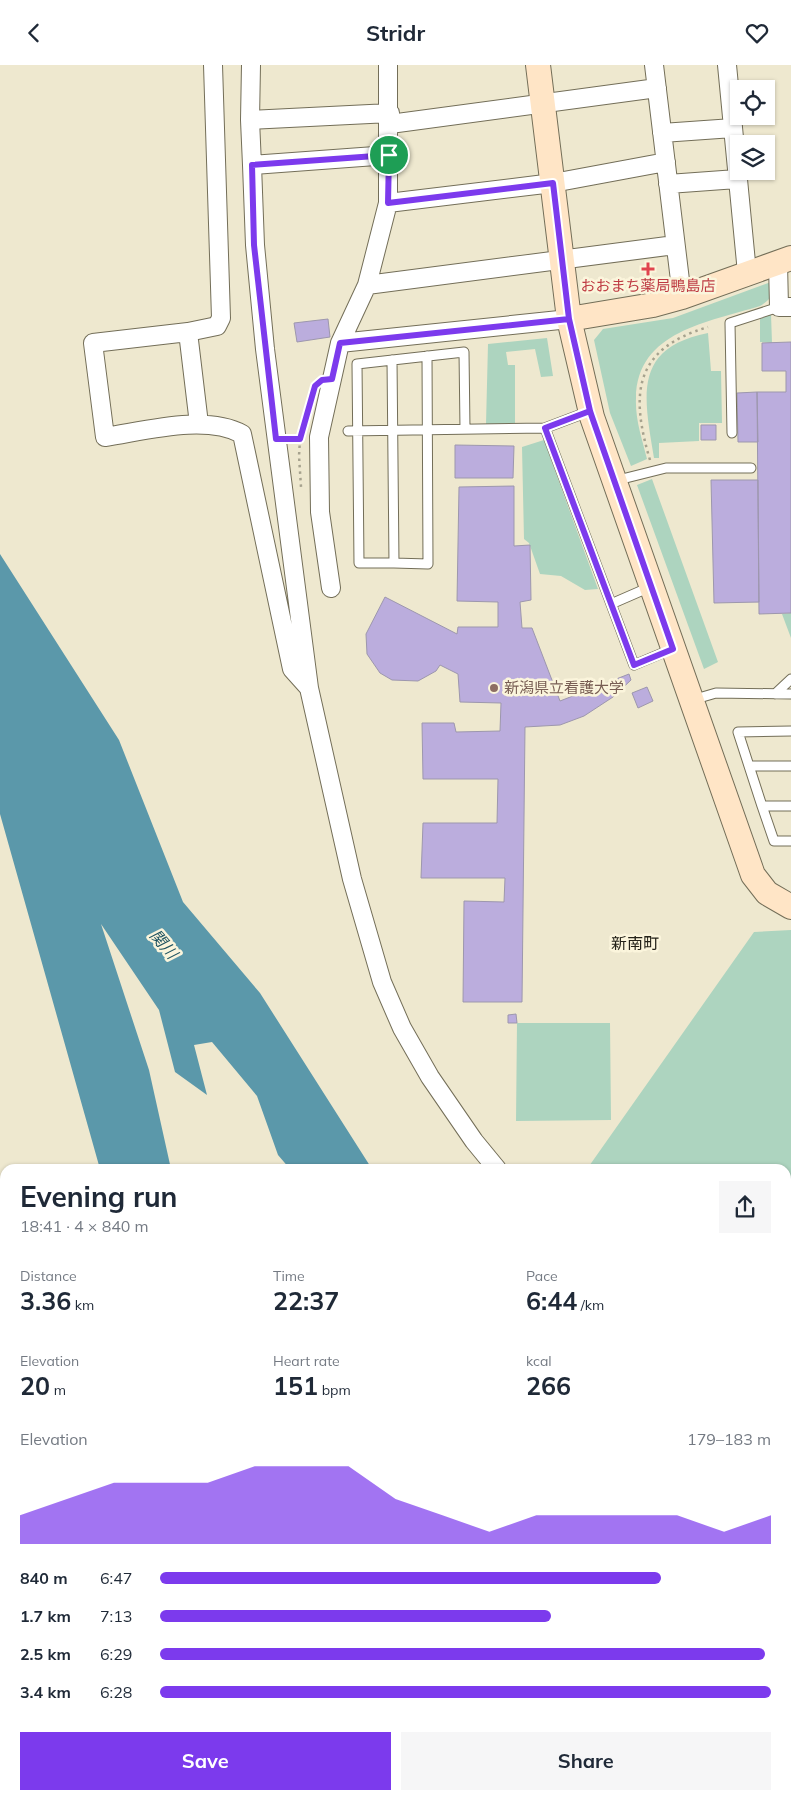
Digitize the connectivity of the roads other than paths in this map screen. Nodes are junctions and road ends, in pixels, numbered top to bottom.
1 (214, 65) edge
2 (251, 65) edge
3 (388, 65) edge
4 (538, 65) edge
5 (654, 65) edge
6 (727, 65) edge
7 (657, 88) junction
8 (543, 103) junction
9 (390, 118) junction
10 (250, 120) junction
11 (733, 128) junction
12 (662, 133) junction
13 (734, 135) edge
14 (389, 155) junction
15 (666, 162) junction
16 (252, 165) junction
17 (730, 180) edge
18 (737, 180) edge
19 (553, 183) junction
20 (668, 184) junction
21 (388, 203) junction
22 (675, 245) junction
23 (564, 261) junction
24 (784, 261) edge
25 (747, 273) junction
26 (367, 285) junction
27 (682, 297) junction
28 (785, 307) edge
29 (569, 319) junction
30 (188, 332) junction
31 (340, 343) junction
32 (427, 356) junction
33 (392, 360) junction
34 (590, 411) junction
35 (200, 424) junction
36 (545, 428) junction
37 (465, 429) junction
38 (428, 430) junction
39 (352, 431) junction
40 (392, 431) junction
41 (732, 433) dead end
42 (751, 468) dead end
43 (614, 481) junction
44 (394, 563) junction
45 (651, 587) junction
46 (331, 588) dead end
47 (611, 604) junction
48 (673, 649) junction
49 (791, 679) edge
50 (308, 688) junction
51 (775, 694) junction
52 (791, 694) edge
53 (691, 701) junction
54 (791, 731) edge
55 (749, 766) junction
56 (791, 766) edge
57 (762, 806) junction
58 (791, 806) edge
59 (791, 841) edge
60 (791, 907) edge
61 (492, 1164) edge

1 - 30 street
2 - 10 street
3 - 9 street
4 - 8 street
5 - 7 street
6 - 11 street
7 - 8 street
7 - 12 street
8 - 9 street
8 - 19 street
9 - 10 street
9 - 14 street
10 - 16 street
11 - 12 street
11 - 13 street
12 - 15 street
14 - 16 street
14 - 21 street
15 - 19 street
15 - 20 street
16 - 50 street
17 - 20 street
18 - 25 street
19 - 21 street
19 - 23 street
20 - 22 street
21 - 26 street
22 - 23 street
22 - 27 street
23 - 26 street
23 - 29 street
24 - 25 street
24 - 28 street
25 - 27 street
26 - 31 street
27 - 29 street
28 - 41 lane
29 - 31 street
29 - 34 street
30 - 35 street
30 - 35 street
31 - 46 street
32 - 33 lane
32 - 37 lane
32 - 38 lane
33 - 39 lane
33 - 40 lane
34 - 36 lane
34 - 43 street
35 - 50 street
36 - 37 lane
36 - 47 lane
37 - 38 lane
38 - 40 lane
38 - 44 lane
39 - 40 lane
39 - 44 lane
40 - 44 lane
42 - 43 lane
43 - 45 street
45 - 47 lane
45 - 48 street
47 - 48 lane
48 - 53 street
49 - 51 lane
50 - 61 street
51 - 52 lane
51 - 53 lane
53 - 60 street
54 - 55 lane
55 - 56 lane
55 - 57 lane
57 - 58 lane
57 - 59 lane

